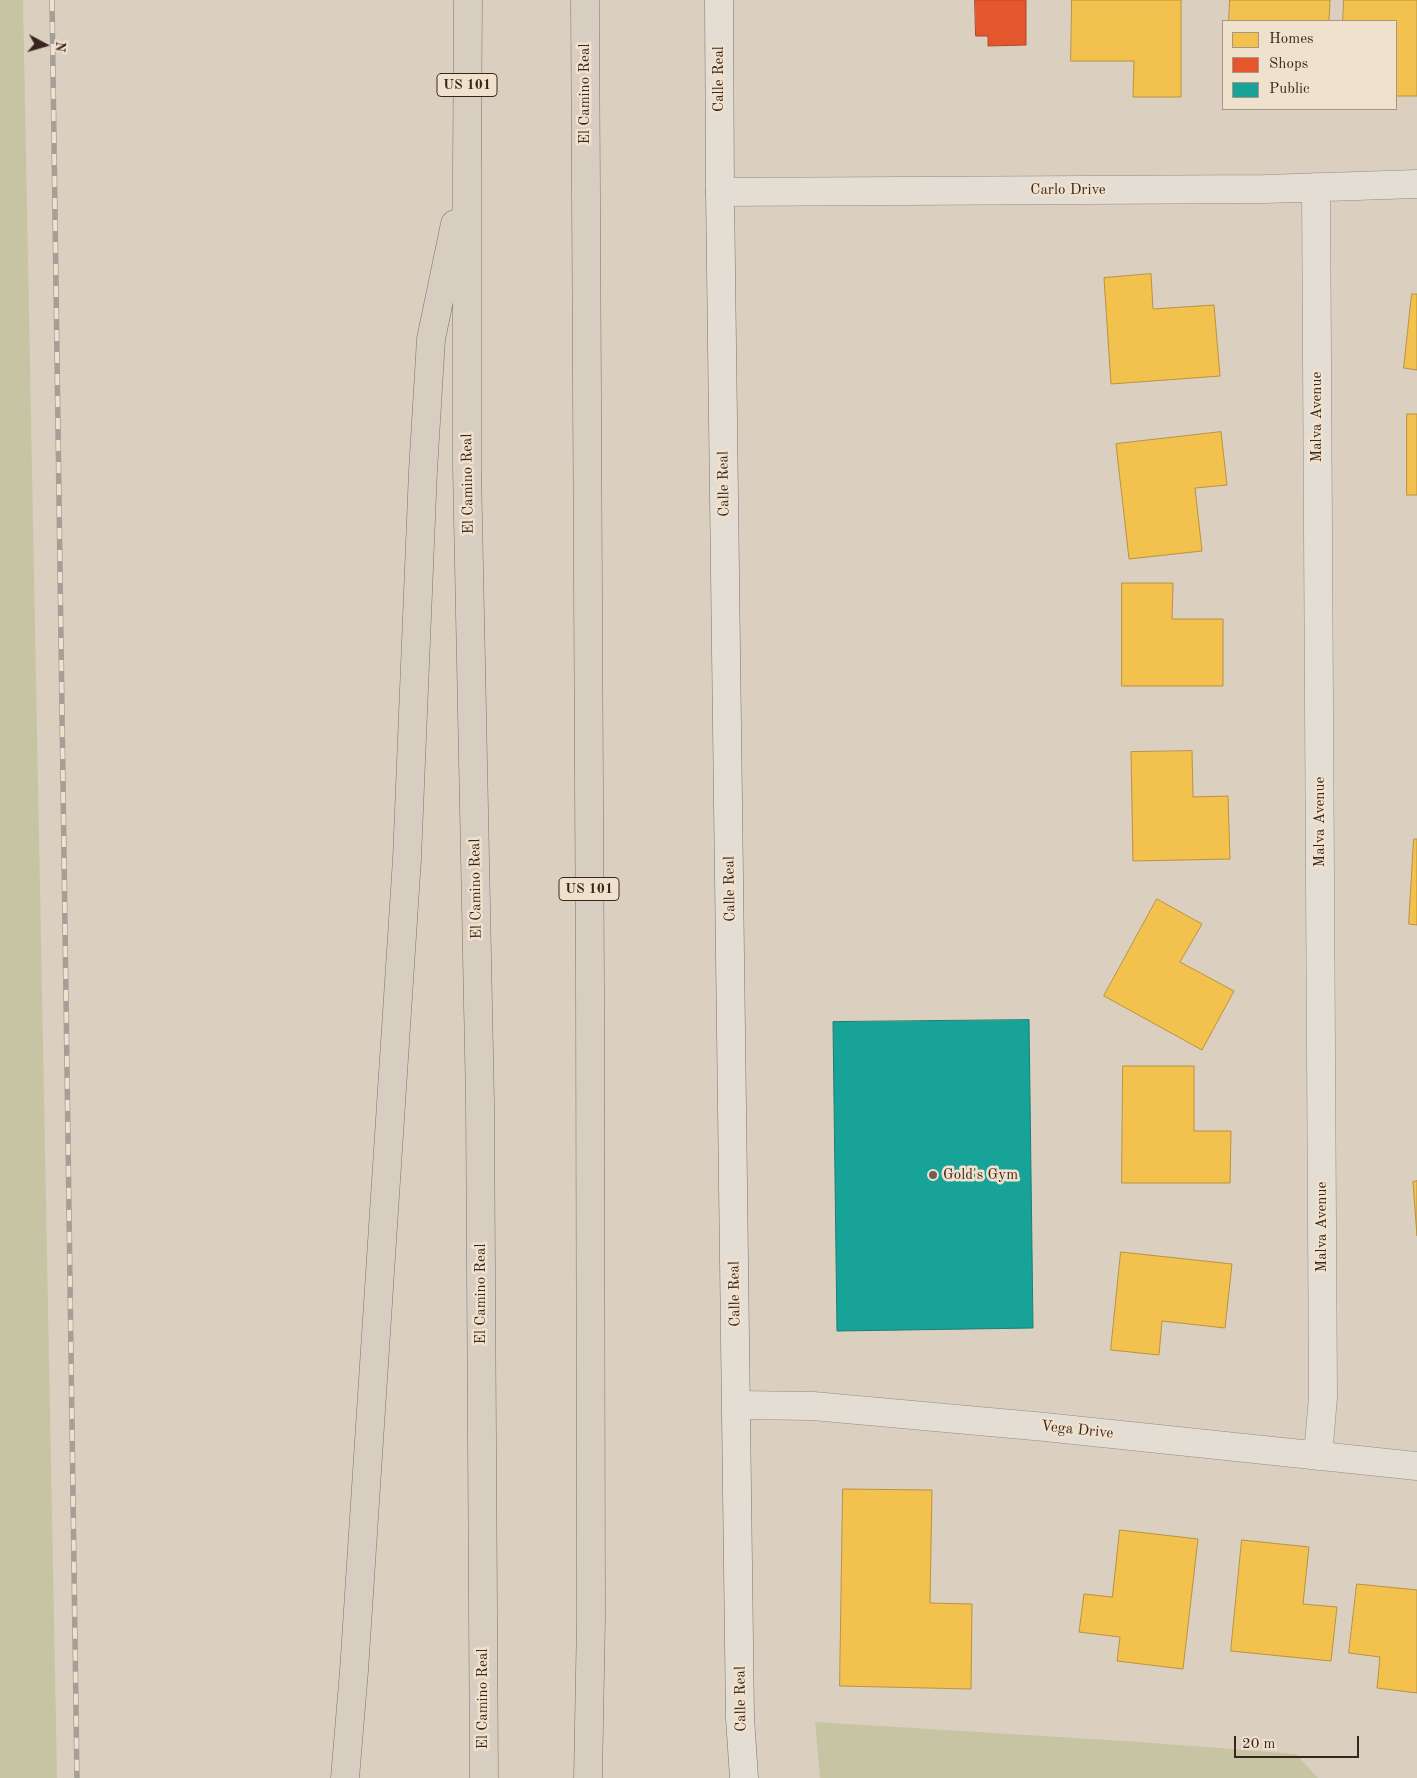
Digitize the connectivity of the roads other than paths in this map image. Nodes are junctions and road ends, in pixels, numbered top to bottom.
1 (468, 0) edge
2 (585, 0) edge
3 (719, 0) edge
4 (467, 171) junction
5 (1417, 184) edge
6 (1316, 187) junction
7 (720, 192) junction
8 (737, 1405) junction
9 (1318, 1456) junction
10 (1417, 1466) edge
11 (345, 1778) edge
12 (484, 1778) edge
13 (588, 1778) edge
14 (744, 1778) edge

1 - 4 highway, El Camino Real / US 101
2 - 13 highway, El Camino Real / US 101
3 - 7 street, Calle Real
4 - 11 highway
4 - 12 highway, El Camino Real / US 101
5 - 6 street, Carlo Drive
6 - 7 street, Carlo Drive
6 - 9 street, Malva Avenue
7 - 8 street, Calle Real
8 - 9 street, Vega Drive
8 - 14 street, Calle Real
9 - 10 street, Vega Drive

